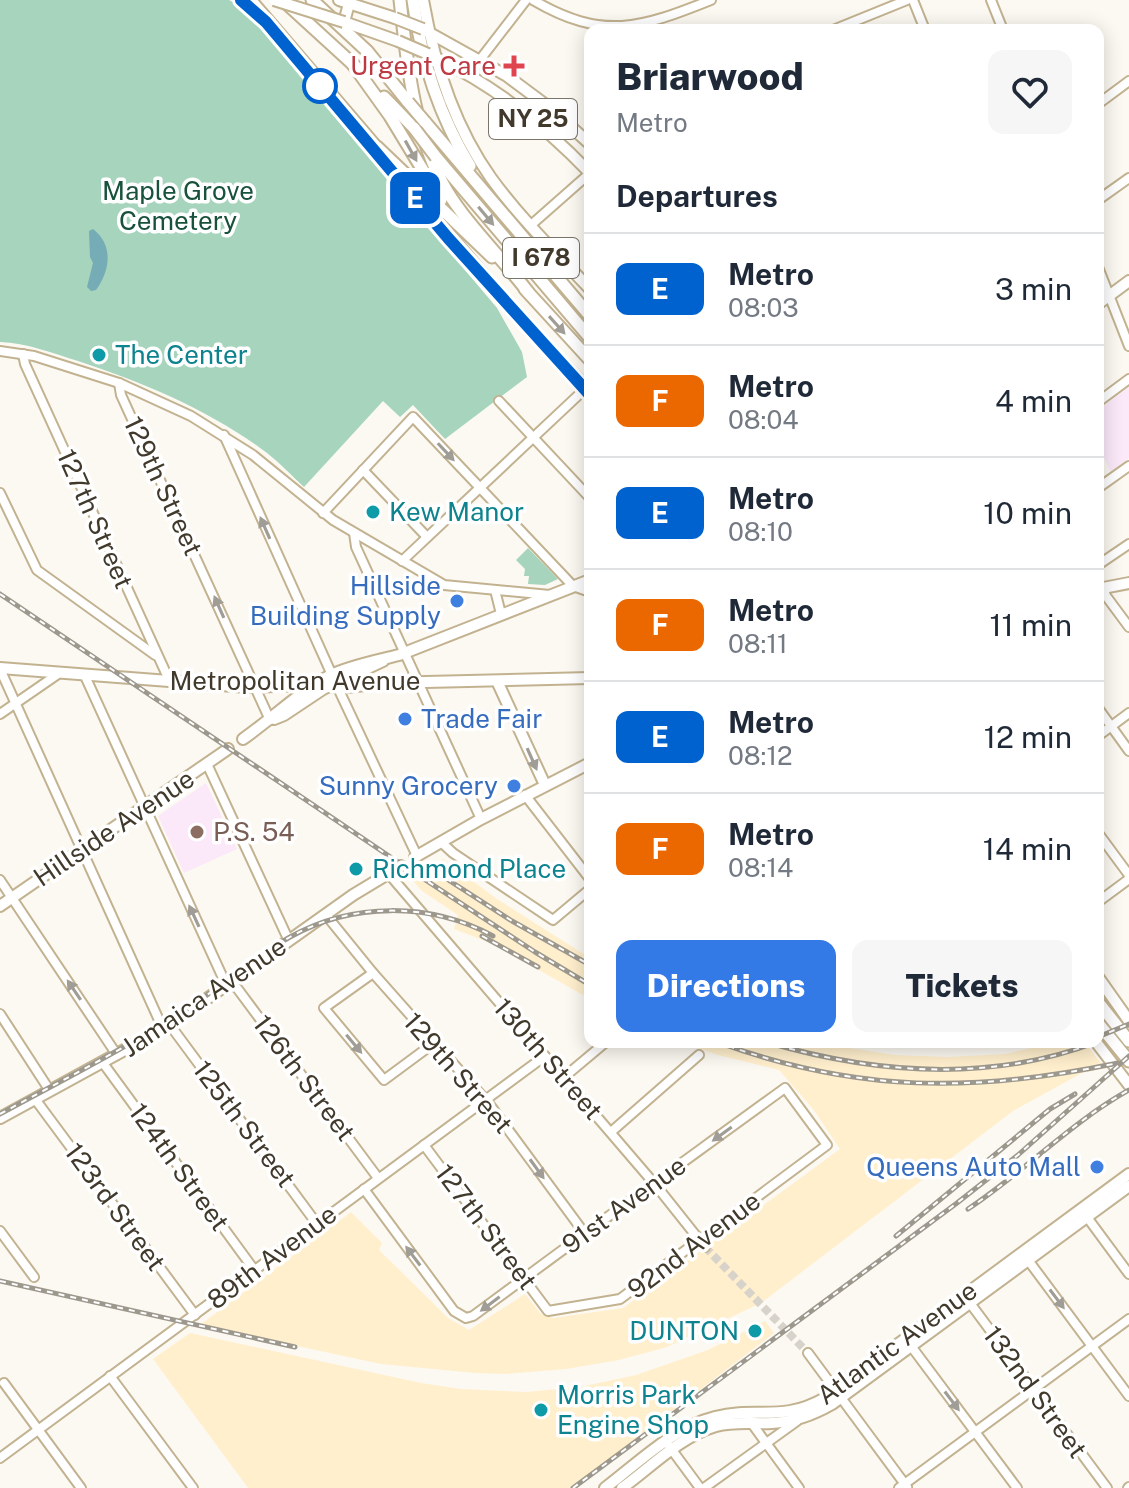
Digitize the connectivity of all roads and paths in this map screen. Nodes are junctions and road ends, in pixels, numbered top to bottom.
1 (251, 0) edge
2 (274, 0) edge
3 (283, 0) edge
4 (312, 0) edge
5 (400, 0) edge
6 (413, 0) edge
7 (423, 0) edge
8 (526, 0) edge
9 (533, 0) edge
10 (711, 0) edge
11 (910, 0) edge
12 (991, 0) edge
13 (347, 3) edge
14 (344, 22) junction
15 (590, 24) edge
16 (643, 24) edge
17 (848, 24) edge
18 (922, 24) edge
19 (1001, 24) edge
20 (426, 31) junction
21 (432, 56) junction
22 (480, 59) junction
23 (352, 63) junction
24 (469, 74) junction
25 (1129, 81) edge
26 (1104, 100) edge
27 (584, 139) edge
28 (377, 147) junction
29 (584, 167) edge
30 (584, 178) edge
31 (1129, 178) edge
32 (1104, 196) edge
33 (492, 200) junction
34 (531, 225) junction
35 (471, 237) junction
36 (1129, 281) edge
37 (584, 282) edge
38 (1104, 283) edge
39 (528, 292) junction
40 (1109, 296) junction
41 (1104, 300) edge
42 (584, 309) edge
43 (584, 331) edge
44 (1129, 346) edge
45 (0, 351) edge
46 (23, 354) junction
47 (584, 354) edge
48 (1129, 379) edge
49 (119, 383) junction
50 (584, 385) edge
51 (584, 393) edge
52 (1104, 398) edge
53 (499, 401) dead end
54 (223, 435) junction
55 (533, 438) junction
56 (249, 452) junction
57 (1129, 466) edge
58 (363, 470) junction
59 (240, 472) junction
60 (1104, 484) edge
61 (480, 487) junction
62 (584, 492) edge
63 (0, 493) edge
64 (323, 513) junction
65 (11, 518) junction
66 (0, 521) edge
67 (354, 533) junction
68 (427, 537) junction
69 (1129, 544) edge
70 (402, 561) junction
71 (1104, 561) edge
72 (584, 582) edge
73 (1129, 583) edge
74 (573, 586) junction
75 (1104, 587) edge
76 (495, 590) junction
77 (584, 590) edge
78 (1104, 593) edge
79 (550, 595) junction
80 (501, 614) junction
81 (1129, 627) edge
82 (405, 652) junction
83 (157, 657) junction
84 (388, 658) junction
85 (0, 669) edge
86 (361, 673) junction
87 (58, 674) junction
88 (85, 676) junction
89 (584, 678) edge
90 (497, 681) junction
91 (170, 682) junction
92 (333, 682) junction
93 (384, 683) junction
94 (418, 683) junction
95 (316, 685) junction
96 (255, 687) junction
97 (16, 704) junction
98 (1129, 713) edge
99 (0, 714) edge
100 (1104, 716) edge
101 (270, 720) junction
102 (1111, 726) junction
103 (1104, 731) edge
104 (243, 739) dead end
105 (228, 749) dead end
106 (1129, 751) edge
107 (207, 764) junction
108 (584, 766) edge
109 (545, 785) junction
110 (525, 795) junction
111 (144, 807) junction
112 (481, 819) junction
113 (441, 842) junction
114 (1104, 842) edge
115 (81, 850) junction
116 (416, 857) joint
117 (401, 866) dead end
118 (584, 871) edge
119 (388, 873) junction
120 (1129, 877) edge
121 (0, 880) edge
122 (584, 894) edge
123 (1104, 897) edge
124 (12, 898) junction
125 (0, 906) edge
126 (326, 915) junction
127 (289, 941) junction
128 (373, 973) junction
129 (231, 983) junction
130 (1104, 985) edge
131 (1104, 1010) edge
132 (0, 1014) edge
133 (1127, 1014) edge
134 (167, 1027) junction
135 (1104, 1030) edge
136 (1129, 1041) edge
137 (434, 1043) junction
138 (599, 1048) edge
139 (1101, 1048) edge
140 (117, 1055) junction
141 (699, 1055) dead end
142 (545, 1056) junction
143 (1129, 1061) edge
144 (103, 1063) junction
145 (563, 1078) junction
146 (1129, 1085) edge
147 (785, 1088) joint
148 (50, 1091) junction
149 (35, 1099) junction
150 (485, 1099) junction
151 (0, 1118) edge
152 (611, 1132) junction
153 (424, 1145) junction
154 (1129, 1174) edge
155 (378, 1178) junction
156 (654, 1183) junction
157 (1129, 1186) edge
158 (364, 1189) junction
159 (1084, 1213) junction
160 (317, 1224) junction
161 (0, 1231) edge
162 (585, 1234) junction
163 (702, 1244) junction
164 (1025, 1256) junction
165 (255, 1271) junction
166 (1129, 1274) edge
167 (34, 1277) dead end
168 (525, 1278) junction
169 (966, 1299) junction
170 (548, 1311) joint
171 (195, 1315) junction
172 (1129, 1319) edge
173 (908, 1342) junction
174 (1092, 1346) junction
175 (808, 1353) tunnel mouth
176 (110, 1376) junction
177 (4, 1383) dead end
178 (1034, 1389) junction
179 (838, 1394) junction
180 (1129, 1396) edge
181 (748, 1418) junction
182 (801, 1418) junction
183 (38, 1430) junction
184 (975, 1433) junction
185 (766, 1443) junction
186 (669, 1446) junction
187 (0, 1458) edge
188 (904, 1487) edge
189 (81, 1488) edge
190 (193, 1488) edge
191 (605, 1488) edge
192 (622, 1488) edge
193 (702, 1488) edge
194 (799, 1488) edge
195 (1017, 1488) edge
196 (1107, 1488) edge

1 - 28 main road
2 - 14 main road, bridge
3 - 23 highway, I 678
4 - 33 highway, I 678, bridge
5 - 39 highway
6 - 33 highway
7 - 20 main road
8 - 22 street
9 - 15 street
10 - 16 street
11 - 17 street
11 - 18 street
12 - 19 street
13 - 14 main road
13 - 20 main road, NY 25, bridge
14 - 21 main road, NY 25, bridge
20 - 21 main road
20 - 22 main road, NY 25
21 - 24 main road, NY 25
21 - 34 main road
22 - 24 street
22 - 27 main road, NY 25
23 -> 35 highway
23 -> 43 highway, I 678, bridge
24 - 29 main road, NY 25
25 - 26 street
28 - 35 highway
28 - 50 main road
30 - 34 street
31 - 32 street
33 - 42 highway, I 678
34 - 37 main road
35 - 39 highway
36 - 40 main road
38 - 40 street
39 -> 47 highway
40 - 41 main road
40 - 44 street
45 - 46 street
46 - 49 street
46 - 83 street, 127th Street
48 - 52 street
49 - 54 street
96 -> 49 street, 129th Street
51 - 55 street
53 - 55 street
54 - 56 street
54 - 59 street
55 - 61 street
55 - 62 street
56 - 59 street
56 - 64 street
57 - 60 street
58 -> 61 street
58 - 64 street
58 - 68 street
92 -> 59 street
61 - 68 street
61 - 74 street
63 - 65 street
64 - 67 street
65 - 66 street
65 - 83 street
67 - 70 street
67 - 82 street
68 - 70 street
69 - 71 street
70 - 76 street
72 - 74 main road
73 - 75 main road
74 - 77 street
74 - 79 main road
76 - 79 street
76 - 80 street
78 - 81 street
79 - 80 main road
80 - 82 main road
82 - 84 main road
82 - 94 street
83 - 91 street, 127th Street
84 - 86 main road
84 - 92 main road
85 - 87 main road, Metropolitan Avenue
85 - 97 street, 125th Street
86 - 92 main road
86 - 93 main road
87 - 88 main road, Metropolitan Avenue
87 - 97 street
88 - 91 main road, Metropolitan Avenue
88 - 111 street, 126th Street
89 - 90 main road, Metropolitan Avenue
90 - 94 main road, Metropolitan Avenue
90 -> 109 main road
91 - 96 main road, Metropolitan Avenue
92 - 93 main road, Metropolitan Avenue
92 - 95 main road, Metropolitan Avenue
92 - 101 main road
92 - 116 street
93 - 94 main road, Metropolitan Avenue
94 - 112 street
95 - 96 main road, Metropolitan Avenue
95 - 101 main road
96 - 101 street, 129th Street
97 - 99 street
97 - 115 street, 125th Street
98 - 102 street
100 - 102 street
101 - 104 main road
102 - 103 street
102 - 106 street
105 - 107 main road, Hillside Avenue
107 - 111 main road, Hillside Avenue
107 - 127 street
108 - 109 main road
109 - 110 main road
110 - 112 main road
110 - 118 street
111 - 115 main road, Hillside Avenue
129 -> 111 street, 126th Street
112 - 113 main road
113 - 116 main road
113 - 122 street
114 - 120 street
115 - 124 main road, Hillside Avenue
115 - 134 street, 125th Street
117 - 119 main road, Jamaica Avenue
119 - 126 main road, Jamaica Avenue
119 - 142 street, 130th Street
120 - 123 street
121 - 124 street
124 - 125 main road, Hillside Avenue
140 -> 124 street
126 - 127 main road, Jamaica Avenue
126 - 128 street, 129th Street
127 - 129 main road, Jamaica Avenue
128 - 137 street, 129th Street
128 -> 137 street
129 - 134 main road, Jamaica Avenue
129 - 155 street, 126th Street
130 - 133 main road
131 - 136 highway
132 - 148 street
134 - 140 main road, Jamaica Avenue
134 - 160 street, 125th Street
135 - 143 highway
137 - 150 street, 129th Street
138 - 145 street
139 - 146 main road
140 - 144 main road, Jamaica Avenue
141 - 152 street
142 - 145 street, 130th Street
142 - 150 street, 89th Avenue
144 - 148 main road, Jamaica Avenue
144 - 165 street, 124th Street
145 - 152 street, 130th Street
147 -> 156 street, 91st Avenue
147 - 163 street, 92nd Avenue
148 - 149 main road, Jamaica Avenue
149 - 151 main road, Jamaica Avenue
149 - 171 street, 123rd Street
150 - 153 street, 89th Avenue
150 -> 162 street, 129th Street
152 - 156 street, 130th Street
153 - 155 street, 89th Avenue
153 - 168 street, 127th Street
154 - 159 main road, Atlantic Avenue
155 - 158 street, 89th Avenue
156 - 162 street, 91st Avenue
156 - 163 street, 130th Street
157 - 159 main road, Atlantic Avenue
158 - 160 street, 89th Avenue
168 -> 158 street, 91st Avenue
159 - 164 main road, Atlantic Avenue
159 - 166 street
160 - 165 street, 89th Avenue
161 - 167 street
162 - 168 street, 91st Avenue
163 - 170 street, 92nd Avenue
164 - 169 main road, Atlantic Avenue
164 -> 174 street
165 - 171 street, 89th Avenue
168 - 170 street, 127th Street
169 - 173 main road, Atlantic Avenue
169 - 178 street, 132nd Street
171 - 176 street, 89th Avenue
172 - 174 street
173 - 179 main road, Atlantic Avenue
173 -> 184 street
174 - 178 street
174 - 180 street
175 - 179 street
176 - 183 street, 89th Avenue
176 - 190 street
177 - 183 street
178 - 184 street
178 - 196 street, 132nd Street
179 - 181 main road, Atlantic Avenue
179 - 182 main road, Atlantic Avenue
179 - 188 street
181 - 182 main road, Atlantic Avenue
181 - 185 street
181 - 186 main road, Atlantic Avenue
182 - 185 street
183 - 187 street, 89th Avenue
183 - 189 street
184 - 188 street
184 - 195 street
185 - 193 street
185 - 194 street
186 - 191 main road, Atlantic Avenue
186 - 192 main road, Atlantic Avenue
186 - 193 street

